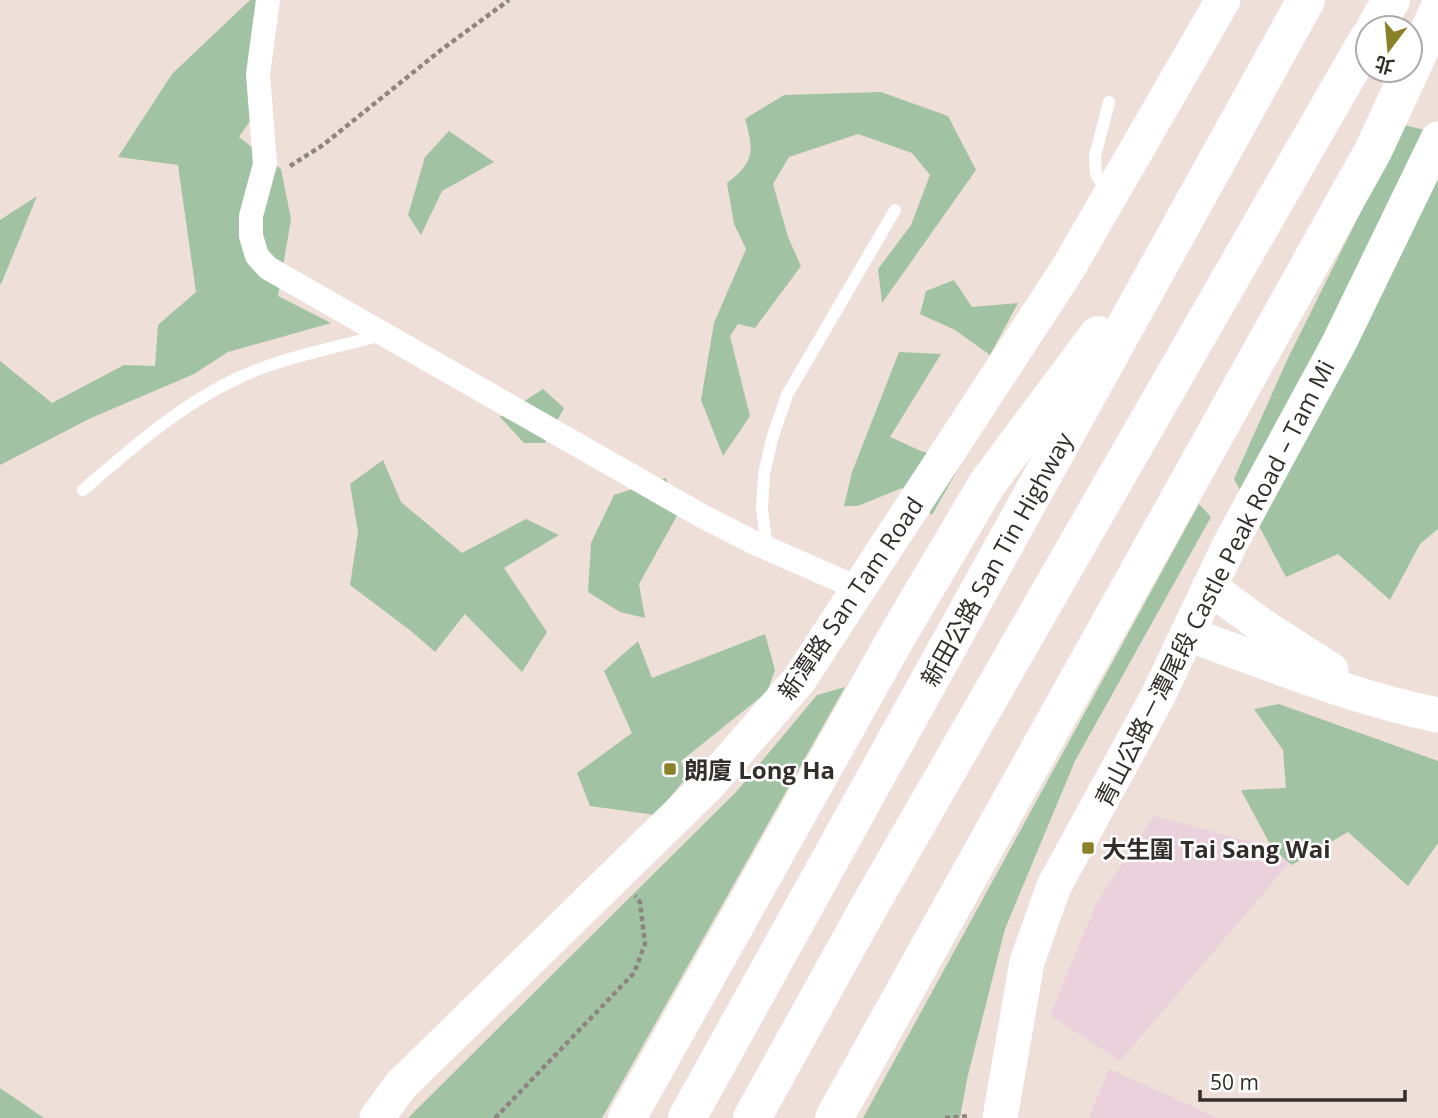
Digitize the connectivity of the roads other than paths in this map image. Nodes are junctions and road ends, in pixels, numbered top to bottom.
1 (268, 0) edge
2 (1223, 0) edge
3 (1306, 0) edge
4 (1438, 11) edge
5 (1354, 63) edge
6 (1109, 102) dead end
7 (1438, 139) edge
8 (1110, 196) junction
9 (895, 210) dead end
10 (1188, 213) junction
11 (387, 334) junction
12 (83, 490) dead end
13 (766, 548) junction
14 (1209, 587) junction
15 (860, 589) junction
16 (1187, 634) junction
17 (1438, 715) edge
18 (377, 1118) edge
19 (627, 1118) edge
20 (687, 1118) edge
21 (752, 1118) edge
22 (834, 1118) edge
23 (1000, 1118) edge

1 - 11 street
2 - 8 street, 新潭路 San Tam Road
3 - 10 highway, 新田公路 San Tin Highway
4 - 22 highway
5 - 21 highway
6 - 8 lane
7 - 14 street, 青山公路－潭尾段 Castle Peak Road – Tam Mi
8 - 15 street, 新潭路 San Tam Road
9 - 13 lane
10 - 19 highway
10 - 20 highway, 新田公路 San Tin Highway
11 - 12 lane
11 - 13 street
13 - 15 street
14 - 16 street, 青山公路－潭尾段 Castle Peak Road – Tam Mi
14 - 17 street
15 - 18 street, 新潭路 San Tam Road
16 - 17 street
16 - 23 street, 青山公路－潭尾段 Castle Peak Road – Tam Mi

